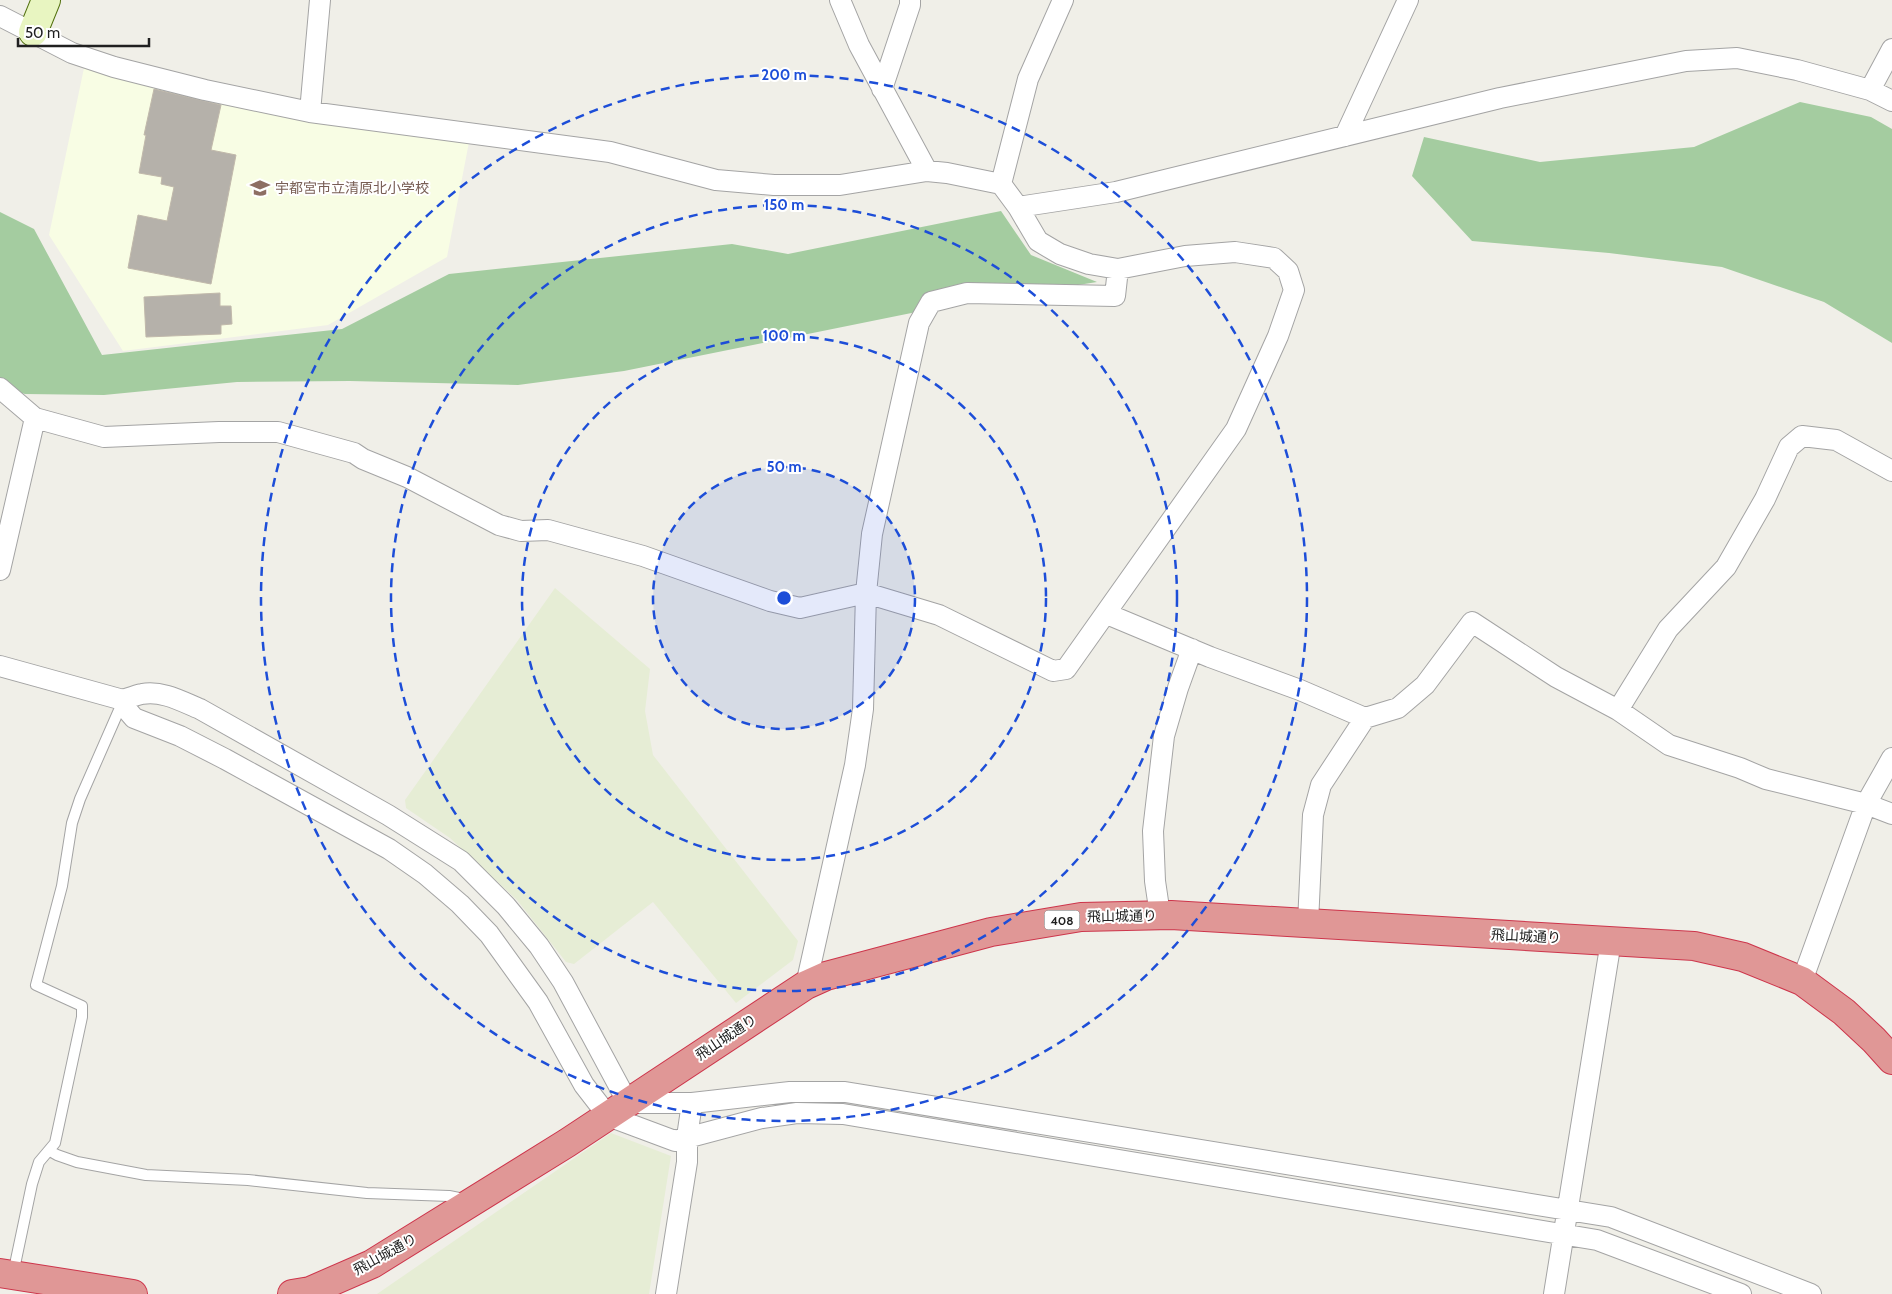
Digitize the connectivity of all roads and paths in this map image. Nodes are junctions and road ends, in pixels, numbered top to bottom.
1 (46, 0) edge
2 (320, 0) edge
3 (840, 0) edge
4 (910, 0) edge
5 (1064, 0) edge
6 (1408, 0) edge
7 (0, 16) edge
8 (33, 32) junction
9 (1892, 50) edge
10 (882, 88) junction
11 (1870, 90) junction
12 (1892, 101) edge
13 (310, 112) junction
14 (1345, 136) junction
15 (927, 171) junction
16 (1001, 184) junction
17 (1018, 206) junction
18 (1118, 269) junction
19 (0, 388) edge
20 (35, 418) junction
21 (1892, 471) edge
22 (0, 570) edge
23 (866, 593) junction
24 (1107, 614) junction
25 (1192, 649) junction
26 (0, 666) edge
27 (123, 700) junction
28 (1618, 710) junction
29 (1364, 718) junction
30 (1892, 758) edge
31 (1866, 804) junction
32 (1892, 814) edge
33 (1160, 915) junction
34 (1308, 923) junction
35 (1610, 941) junction
36 (1802, 981) junction
37 (806, 985) junction
38 (1892, 1060) edge
39 (692, 1103) junction
40 (618, 1109) junction
41 (688, 1137) junction
42 (50, 1151) junction
43 (469, 1204) junction
44 (1568, 1209) junction
45 (1563, 1235) junction
46 (6, 1274) edge
47 (133, 1294) edge
48 (292, 1294) edge
49 (666, 1294) edge
50 (1554, 1294) edge
51 (1741, 1294) edge
52 (1811, 1294) edge

1 - 8 street
2 - 13 street
3 - 10 street
4 - 10 street
5 - 16 street
6 - 14 street
7 - 8 street
8 - 13 street
9 - 11 street
10 - 15 street
11 - 12 street
11 - 14 street
13 - 15 street
14 - 17 street
15 - 16 street
16 - 17 street
17 - 18 street
18 - 23 street
18 - 24 street
19 - 20 street
20 - 22 street
20 - 23 street
21 - 28 street
23 - 24 street
23 - 37 street
24 - 25 street
25 - 29 street
25 - 33 street
26 - 27 street
27 - 40 street
27 - 40 street
27 - 42 lane
28 - 29 street
28 - 31 street
29 - 34 street
30 - 31 street
31 - 32 street
31 - 36 street
33 - 34 highway, 飛山城通り / 408
33 - 37 highway, 飛山城通り / 408
34 - 35 highway, 飛山城通り / 408
35 - 36 highway, 飛山城通り / 408
35 - 44 street
36 - 38 highway, 飛山城通り / 408
37 - 40 highway, 飛山城通り / 408
39 - 40 street
39 - 41 street
39 - 44 street
40 - 41 street
40 - 43 highway, 飛山城通り / 408
41 - 45 street
41 - 49 street
42 - 43 lane
42 - 46 lane
43 - 48 highway, 飛山城通り / 408
44 - 45 street
44 - 52 street
45 - 50 street
45 - 51 street
46 - 47 highway

